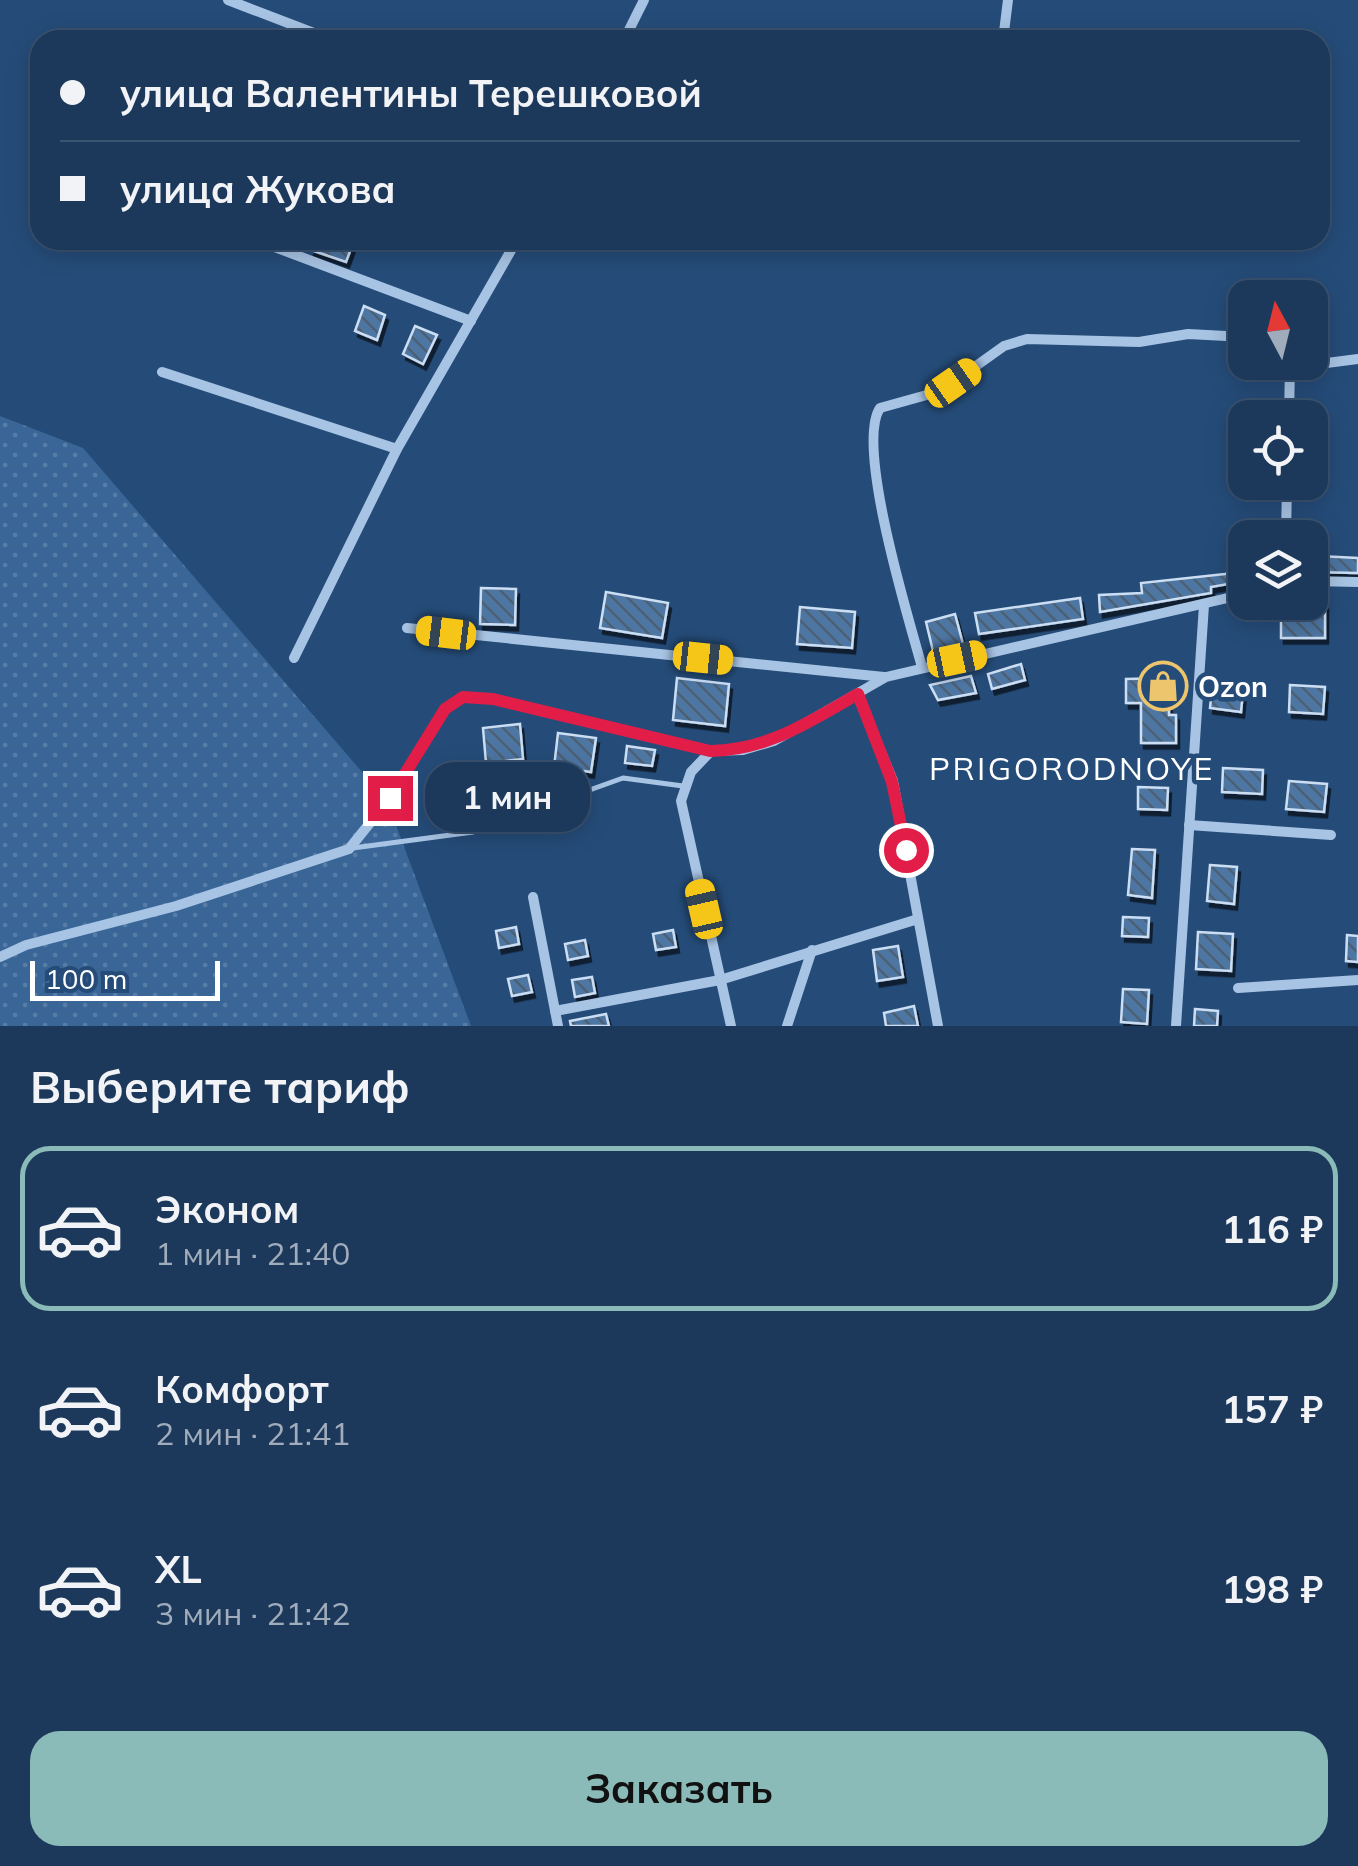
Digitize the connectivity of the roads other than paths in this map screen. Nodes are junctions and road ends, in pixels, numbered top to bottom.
1 (228, 0) edge
2 (644, 0) edge
3 (1008, 0) edge
4 (306, 30) edge
5 (629, 30) edge
6 (1004, 30) edge
7 (283, 250) edge
8 (511, 250) edge
9 (471, 320) junction
10 (1228, 336) edge
11 (1358, 359) edge
12 (1328, 361) edge
13 (162, 372) dead end
14 (397, 449) junction
15 (1328, 581) edge
16 (1358, 582) edge
17 (1228, 598) edge
18 (1204, 604) junction
19 (407, 628) dead end
20 (294, 658) dead end
21 (922, 667) junction
22 (886, 677) junction
23 (858, 694) junction
24 (710, 751) junction
25 (683, 786) junction
26 (1189, 824) junction
27 (1331, 835) dead end
28 (348, 849) junction
29 (532, 898) dead end
30 (918, 919) junction
31 (812, 950) junction
32 (0, 957) edge
33 (720, 980) junction
34 (1358, 980) edge
35 (1238, 988) dead end
36 (555, 1011) junction
37 (558, 1026) edge
38 (732, 1026) edge
39 (786, 1026) edge
40 (938, 1026) edge
41 (1176, 1026) edge

1 - 4 street
2 - 5 street
3 - 6 street
7 - 9 street
8 - 9 street
9 - 14 street
10 - 21 street
11 - 12 street
13 - 14 street
14 - 20 street
15 - 16 street
17 - 18 street
18 - 21 street
18 - 26 street
19 - 22 street
21 - 22 street
22 - 23 street
23 - 24 street
23 - 30 street
24 - 25 street
24 - 28 street
25 - 28 lane
25 - 33 street
26 - 27 street
26 - 41 street
28 - 32 street
29 - 36 street
30 - 31 street
30 - 40 street
31 - 33 street
31 - 39 street
33 - 36 street
33 - 38 street
34 - 35 street
36 - 37 street

